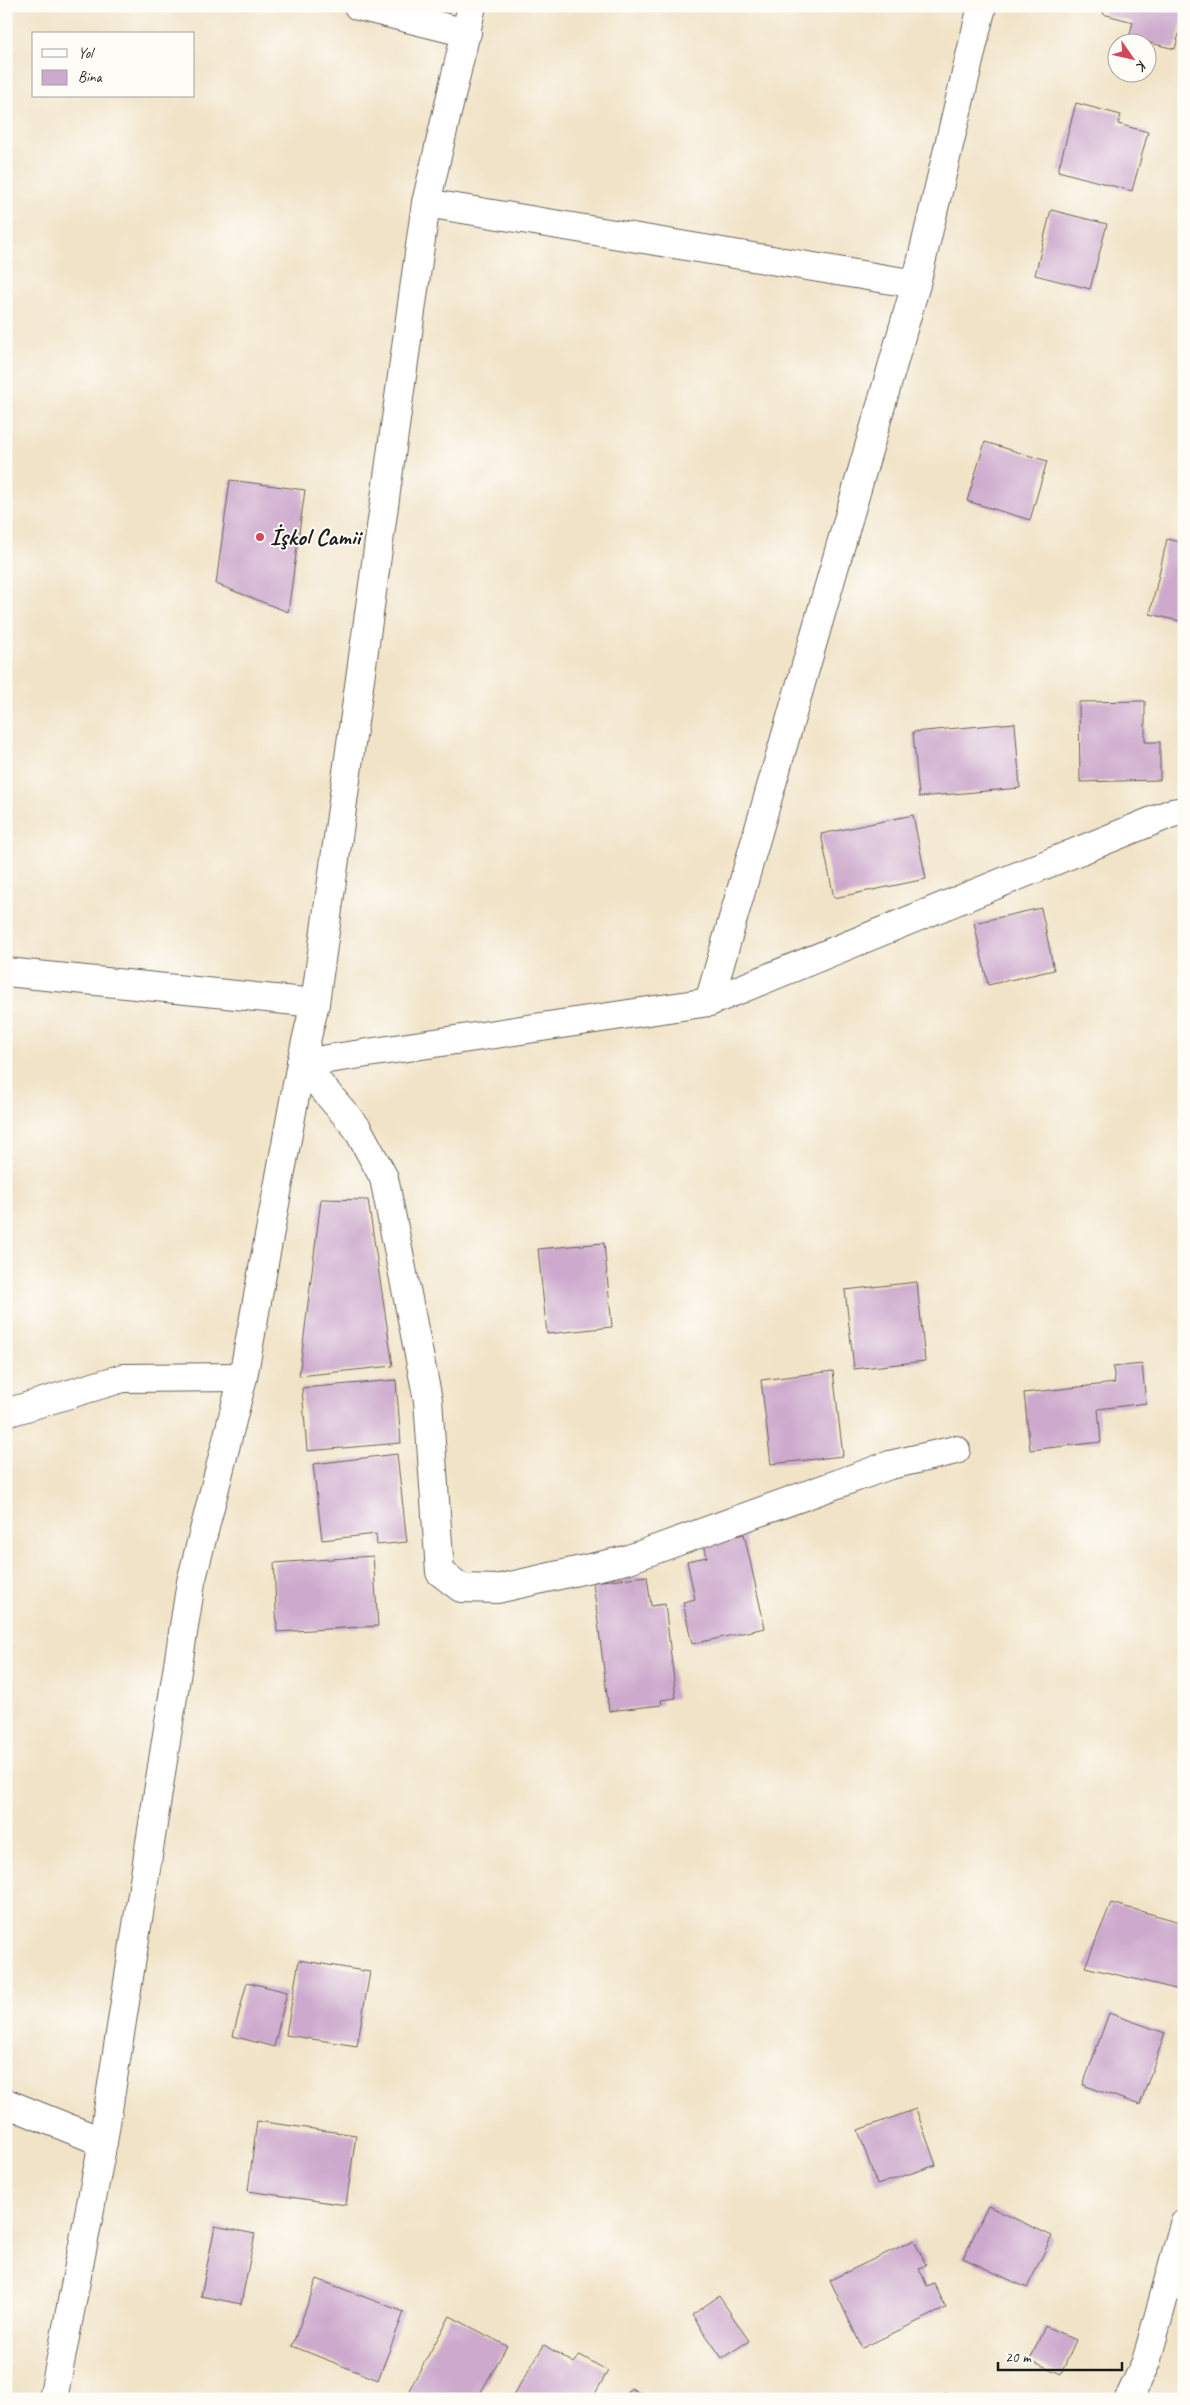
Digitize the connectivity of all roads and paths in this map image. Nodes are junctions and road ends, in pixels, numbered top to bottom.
1 (358, 6) edge
2 (472, 6) edge
3 (982, 6) edge
4 (467, 33) junction
5 (426, 203) junction
6 (916, 284) junction
7 (1184, 812) edge
8 (6, 972) edge
9 (709, 1002) junction
10 (315, 1003) junction
11 (302, 1063) junction
12 (243, 1377) junction
13 (6, 1413) edge
14 (956, 1450) dead end
15 (6, 2103) edge
16 (103, 2142) junction
17 (1184, 2224) edge
18 (52, 2399) edge
19 (1128, 2399) edge

1 - 4 street
2 - 4 street
3 - 6 street
4 - 5 street
5 - 6 street
5 - 10 street
6 - 9 street
7 - 9 street
8 - 10 street
9 - 11 street
10 - 11 street
11 - 12 street
11 - 14 street
12 - 13 street
12 - 16 street
15 - 16 street
16 - 18 street
17 - 19 street

